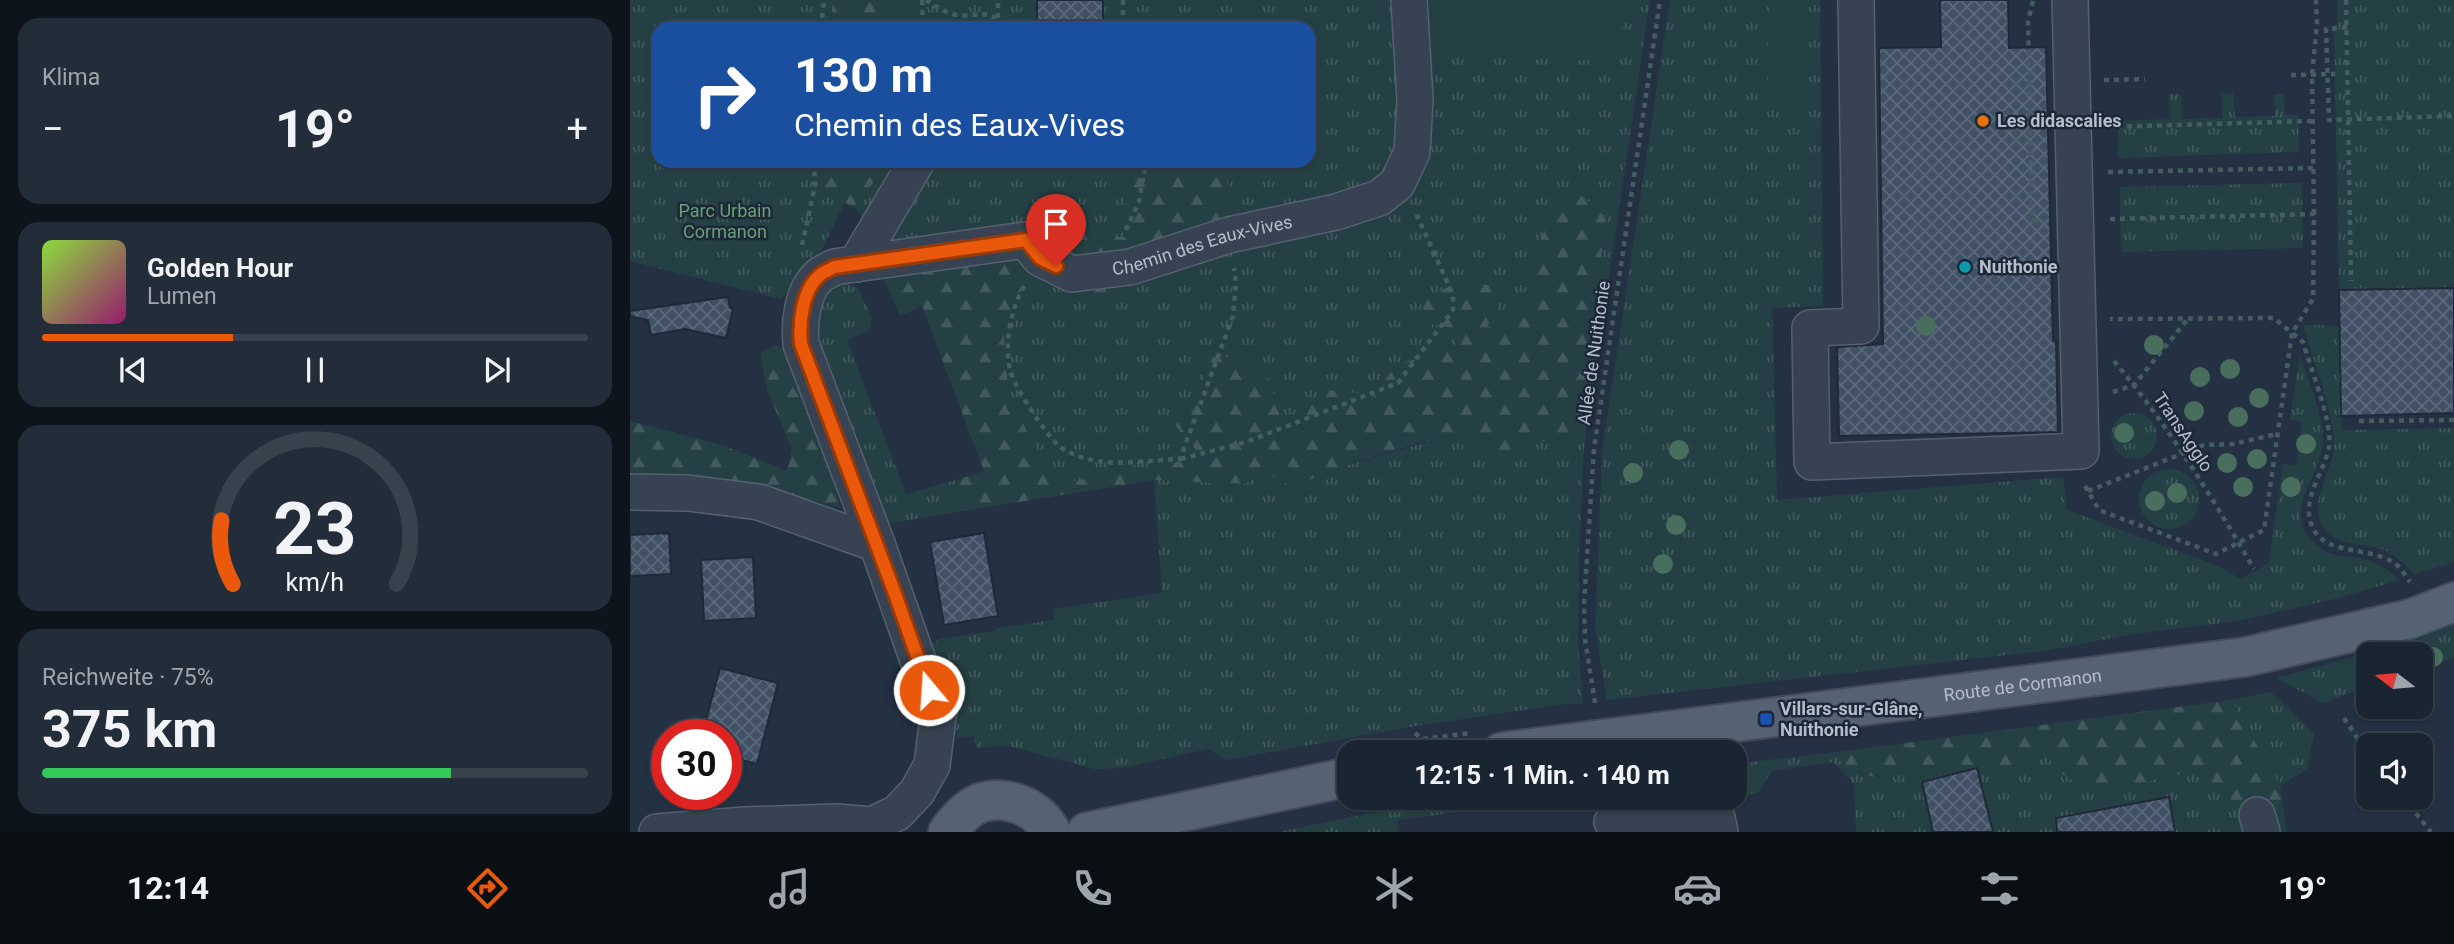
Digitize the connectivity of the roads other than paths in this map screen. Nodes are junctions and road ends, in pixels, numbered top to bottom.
1 (1409, 0) edge
2 (1856, 0) edge
3 (2070, 0) edge
4 (913, 168) edge
5 (856, 264) junction
6 (630, 492) edge
7 (877, 544) junction
8 (2454, 601) edge
9 (1606, 734) edge
10 (1518, 740) edge
11 (1337, 780) edge
12 (1611, 817) edge
13 (657, 832) edge
14 (948, 832) edge
15 (1051, 832) edge
16 (1087, 832) edge
17 (1720, 832) edge

1 - 5 street, Chemin des Eaux-Vives
2 - 3 street
4 - 5 street
5 - 7 street, Chemin des Eaux-Vives
6 - 7 street
7 - 13 street
8 - 9 main road, Route de Cormanon
9 - 10 main road, Route de Cormanon
11 - 16 main road
12 - 17 street
14 - 15 main road

